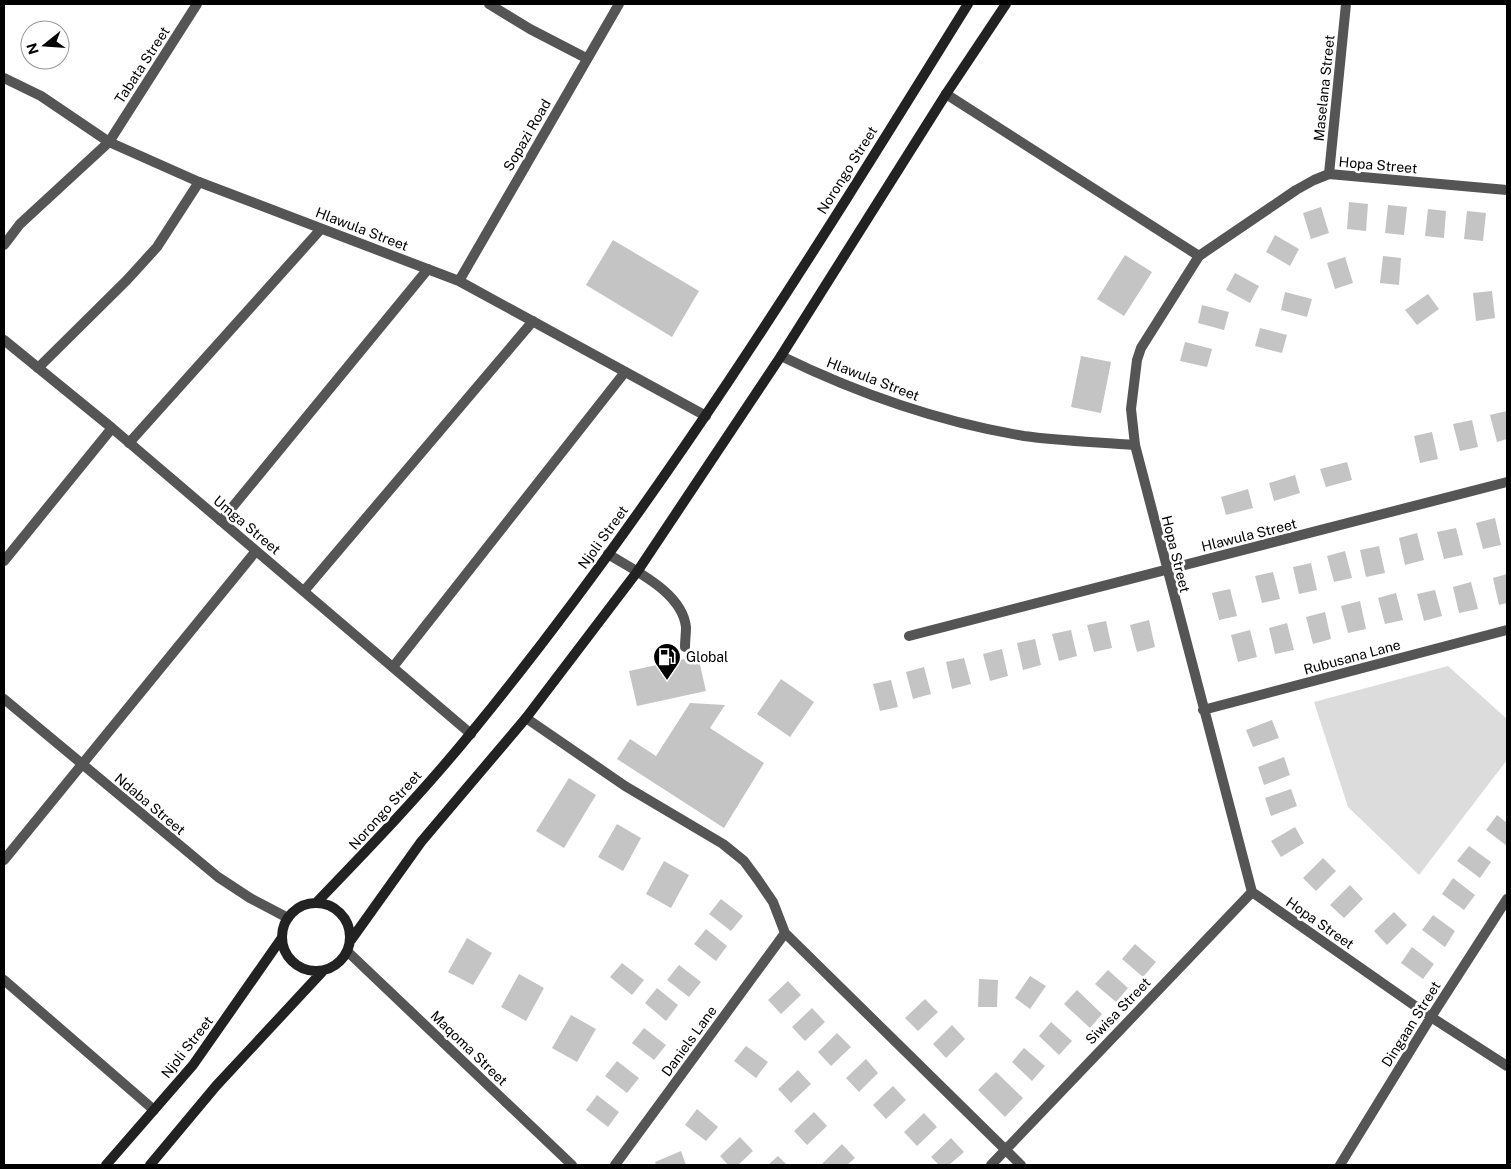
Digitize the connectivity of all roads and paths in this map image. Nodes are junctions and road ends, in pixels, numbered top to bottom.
1 (197, 4) edge
2 (489, 4) edge
3 (619, 4) edge
4 (968, 4) edge
5 (1006, 4) edge
6 (1346, 4) edge
7 (586, 58) junction
8 (4, 78) edge
9 (946, 94) junction
10 (110, 142) junction
11 (1329, 174) junction
12 (199, 182) junction
13 (1507, 190) edge
14 (321, 228) junction
15 (4, 245) edge
16 (1199, 256) junction
17 (428, 269) junction
18 (459, 281) junction
19 (533, 322) junction
20 (4, 340) edge
21 (749, 351) joint
22 (781, 356) junction
23 (38, 368) junction
24 (625, 372) junction
25 (706, 416) junction
26 (112, 428) junction
27 (128, 443) junction
28 (1135, 445) junction
29 (1507, 482) edge
30 (221, 521) junction
31 (256, 551) junction
32 (608, 554) junction
33 (4, 561) edge
34 (1166, 570) junction
35 (637, 572) junction
36 (304, 591) junction
37 (1507, 630) edge
38 (909, 636) dead end
39 (685, 647) dead end
40 (393, 668) junction
41 (4, 699) edge
42 (1203, 710) junction
43 (526, 718) junction
44 (471, 734) junction
45 (82, 764) junction
46 (4, 860) edge
47 (1252, 892) junction
48 (1507, 900) edge
49 (317, 902) junction
50 (288, 918) junction
51 (785, 933) junction
52 (281, 939) junction
53 (351, 940) junction
54 (348, 952) junction
55 (322, 972) junction
56 (4, 980) edge
57 (1432, 1017) junction
58 (1507, 1066) edge
59 (154, 1110) junction
60 (1005, 1150) junction
61 (106, 1165) edge
62 (150, 1165) edge
63 (572, 1165) edge
64 (616, 1165) edge
65 (991, 1165) edge
66 (1021, 1165) edge
67 (1340, 1165) edge

1 - 10 street, Tabata Street
2 - 7 street
3 - 7 street, Sopazi Road
4 - 21 street, Norongo Street
5 - 9 street
6 - 11 street, Maselana Street
7 - 18 street, Sopazi Road
8 - 10 street, Hlawula Street
9 - 16 street
9 - 22 street
10 - 12 street, Hlawula Street
10 - 15 street, Tabata Street
11 - 13 street, Hopa Street
11 - 16 street, Hopa Street
12 - 14 street, Hlawula Street
12 - 23 street
14 - 17 street, Hlawula Street
14 - 27 street
16 - 28 street, Hopa Street
17 - 18 street, Hlawula Street
17 - 30 street
18 - 19 street, Hlawula Street
19 - 24 street, Hlawula Street
19 - 36 street
20 - 23 street, Umga Street
21 - 25 street, Njoli Street
22 - 28 street, Hlawula Street
22 - 35 street
23 - 26 street, Umga Street
24 - 25 street, Hlawula Street
24 - 40 street
25 - 32 street, Njoli Street
26 - 27 street, Umga Street
26 - 33 street
27 - 30 street, Umga Street
28 - 34 street, Hopa Street
29 - 34 street, Hlawula Street
30 - 31 street, Umga Street
31 - 36 street, Umga Street
31 - 45 street
32 - 35 street
32 - 44 street, Njoli Street
34 - 38 street, Hlawula Street
34 - 42 street, Hopa Street
35 - 39 street
35 - 43 street
36 - 40 street, Umga Street
37 - 42 street, Rubusana Lane
40 - 44 street, Umga Street
41 - 45 street, Ndaba Street
42 - 47 street, Hopa Street
43 - 51 street
43 - 53 street
44 - 49 street, Norongo Street
45 - 46 street
45 - 50 street, Ndaba Street
47 - 57 street, Hopa Street
47 - 60 street, Siwisa Street
48 - 57 street, Dingaan Street
49 - 50 street
49 - 53 street
50 - 52 street
51 - 60 street
51 - 64 street, Daniels Lane
52 - 55 street
52 - 59 street, Njoli Street
53 - 54 street
54 - 55 street
54 - 63 street, Maqoma Street
55 - 62 street
56 - 59 street
57 - 58 street, Hopa Street
57 - 67 street, Dingaan Street
59 - 61 street, Njoli Street
60 - 65 street, Siwisa Street
60 - 66 street

